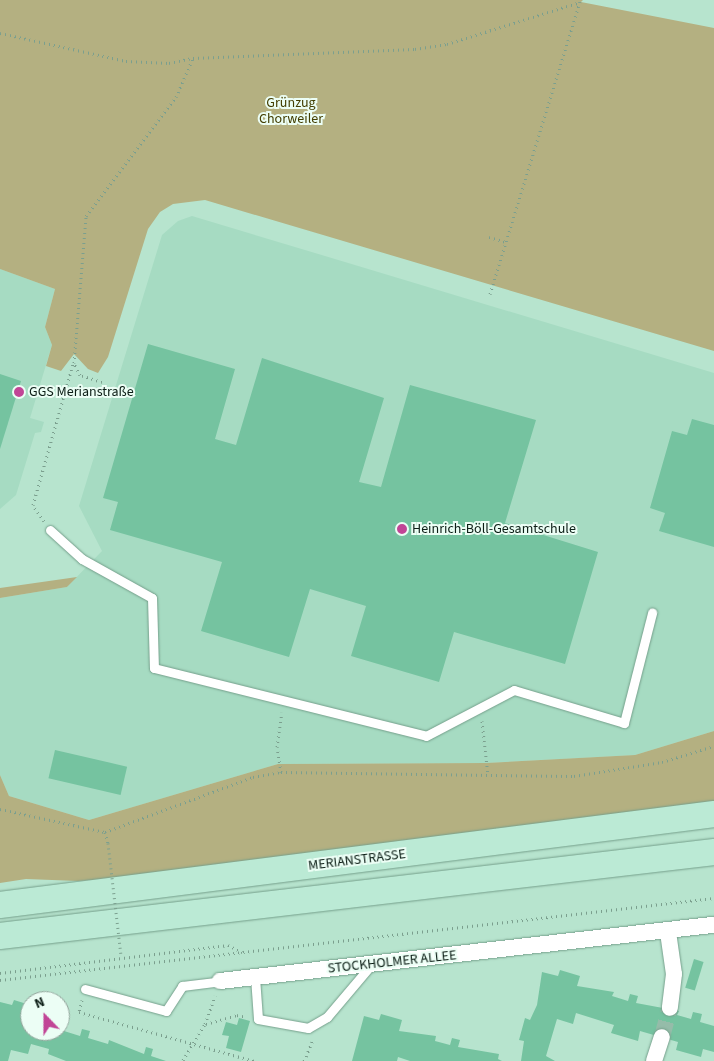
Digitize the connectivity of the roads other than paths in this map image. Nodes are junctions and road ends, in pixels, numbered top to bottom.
1 (50, 530) road end
2 (652, 612) dead end
3 (714, 814) edge
4 (714, 852) edge
5 (0, 905) edge
6 (714, 926) edge
7 (668, 932) junction
8 (0, 936) edge
9 (371, 966) junction
10 (255, 977) junction
11 (220, 980) joint
12 (85, 989) road end
13 (670, 1008) tunnel mouth
14 (662, 1037) tunnel mouth
15 (654, 1061) edge

1 - 2 lane
3 - 5 main road, MERIANSTRASSE
4 - 8 main road
6 - 7 street, STOCKHOLMER ALLEE
7 - 9 street, STOCKHOLMER ALLEE
7 - 13 street
9 - 10 street, STOCKHOLMER ALLEE
9 - 10 lane
10 - 11 street, STOCKHOLMER ALLEE
11 - 12 lane, STOCKHOLMER ALLEE
14 - 15 street

